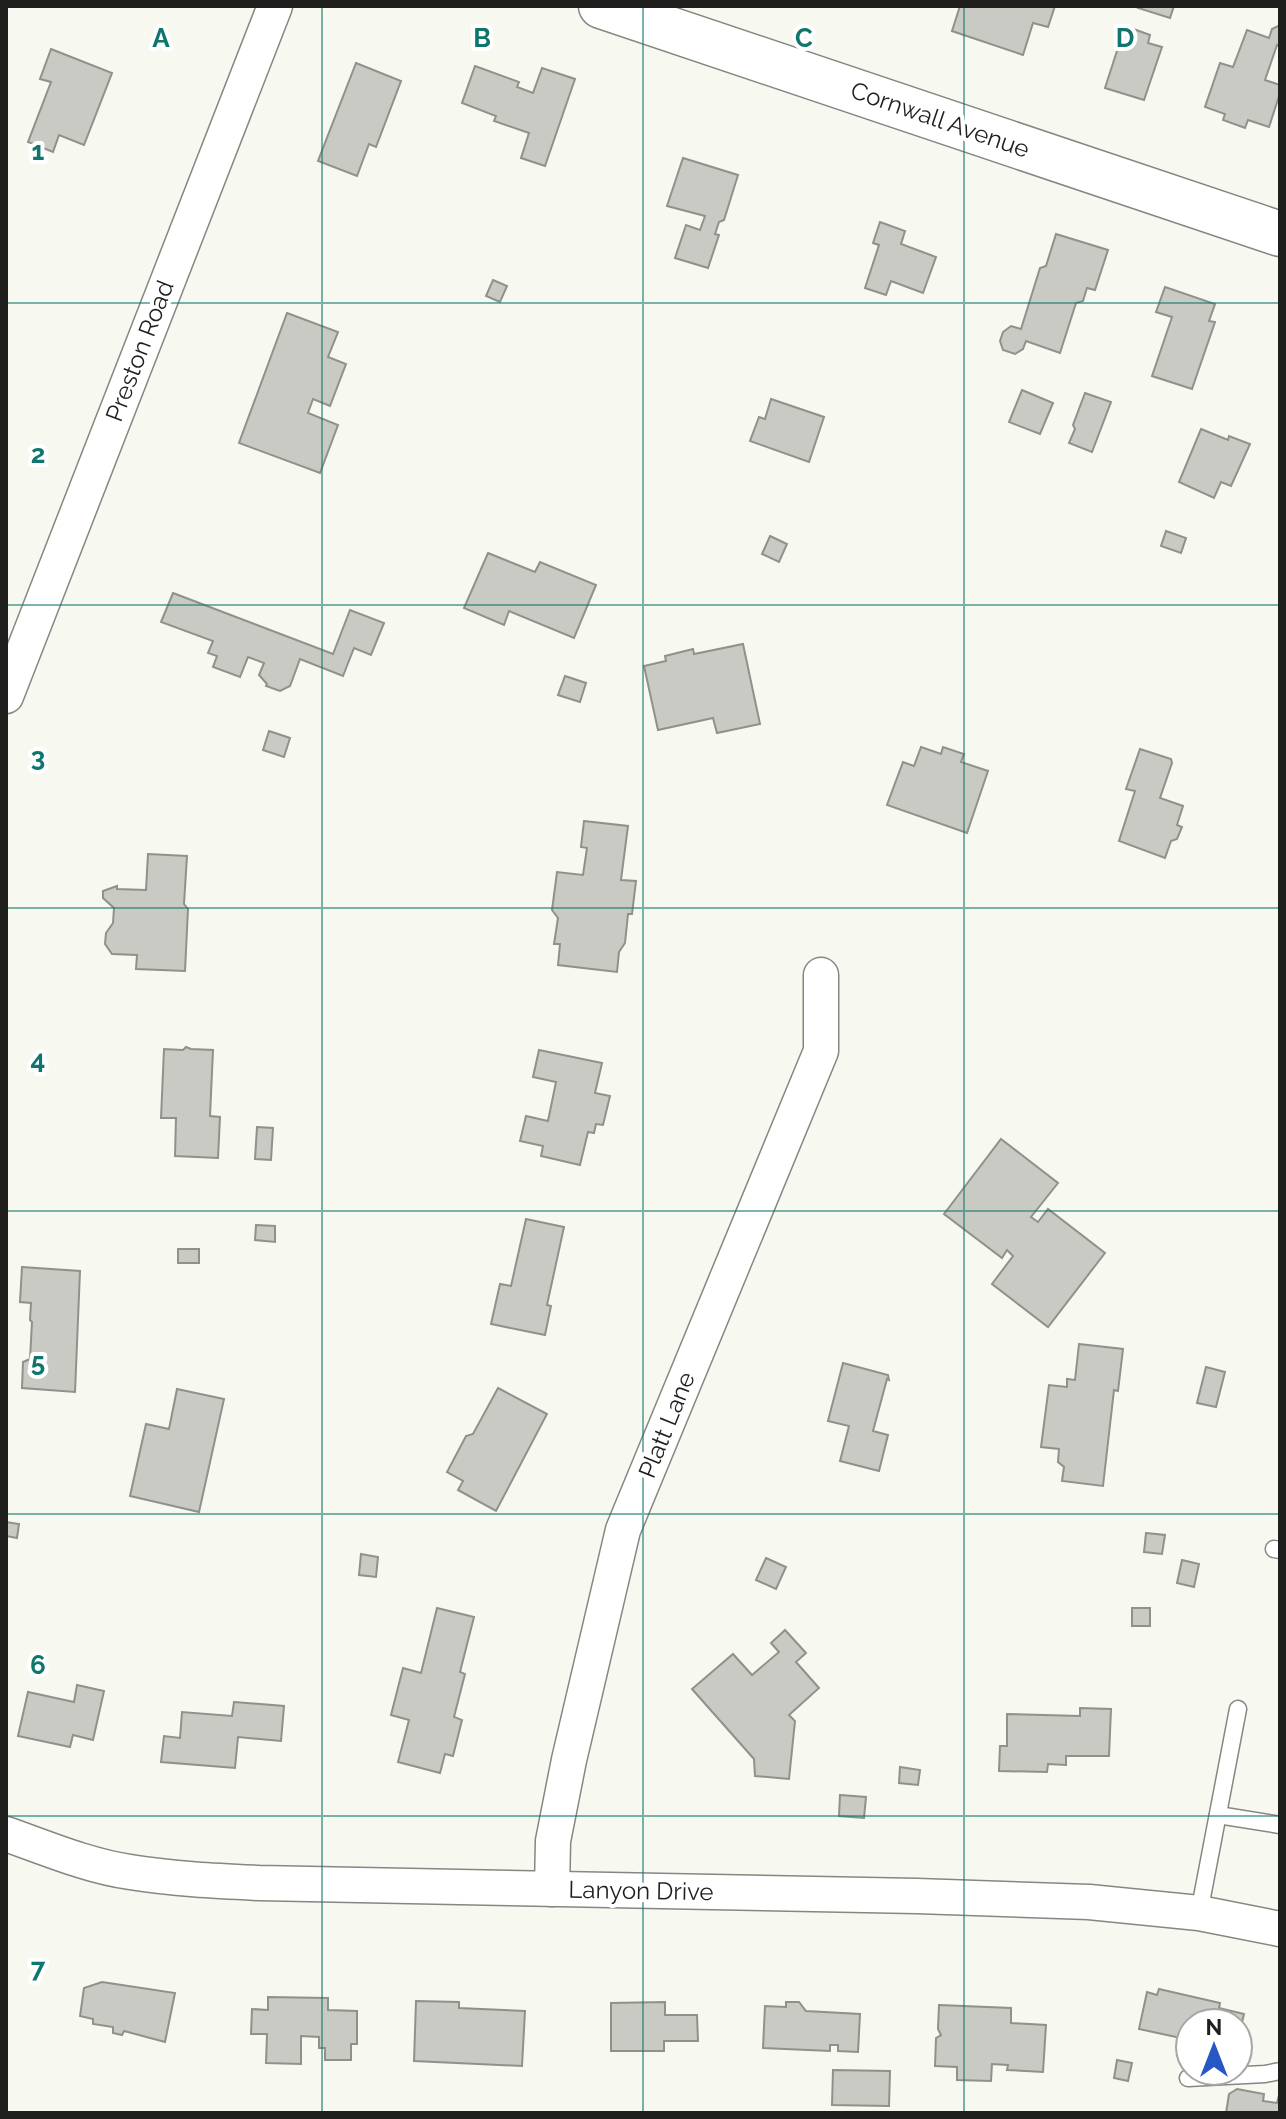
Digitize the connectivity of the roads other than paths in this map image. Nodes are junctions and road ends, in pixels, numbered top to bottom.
1 (275, 6) edge
2 (616, 8) edge
3 (1280, 234) edge
4 (6, 696) edge
5 (821, 975) dead end
6 (1238, 1709) dead end
7 (1218, 1815) junction
8 (1280, 1825) edge
9 (6, 1834) edge
10 (552, 1889) junction
11 (1199, 1913) junction
12 (1280, 1929) edge
13 (1280, 2071) edge
14 (1254, 2075) edge

1 - 4 street, Preston Road
2 - 3 street, Cornwall Avenue
5 - 10 street, Platt Lane
6 - 7 lane
7 - 8 lane
7 - 11 lane
9 - 10 street, Lanyon Drive
10 - 11 street, Lanyon Drive
11 - 12 street, Lanyon Drive
13 - 14 lane

